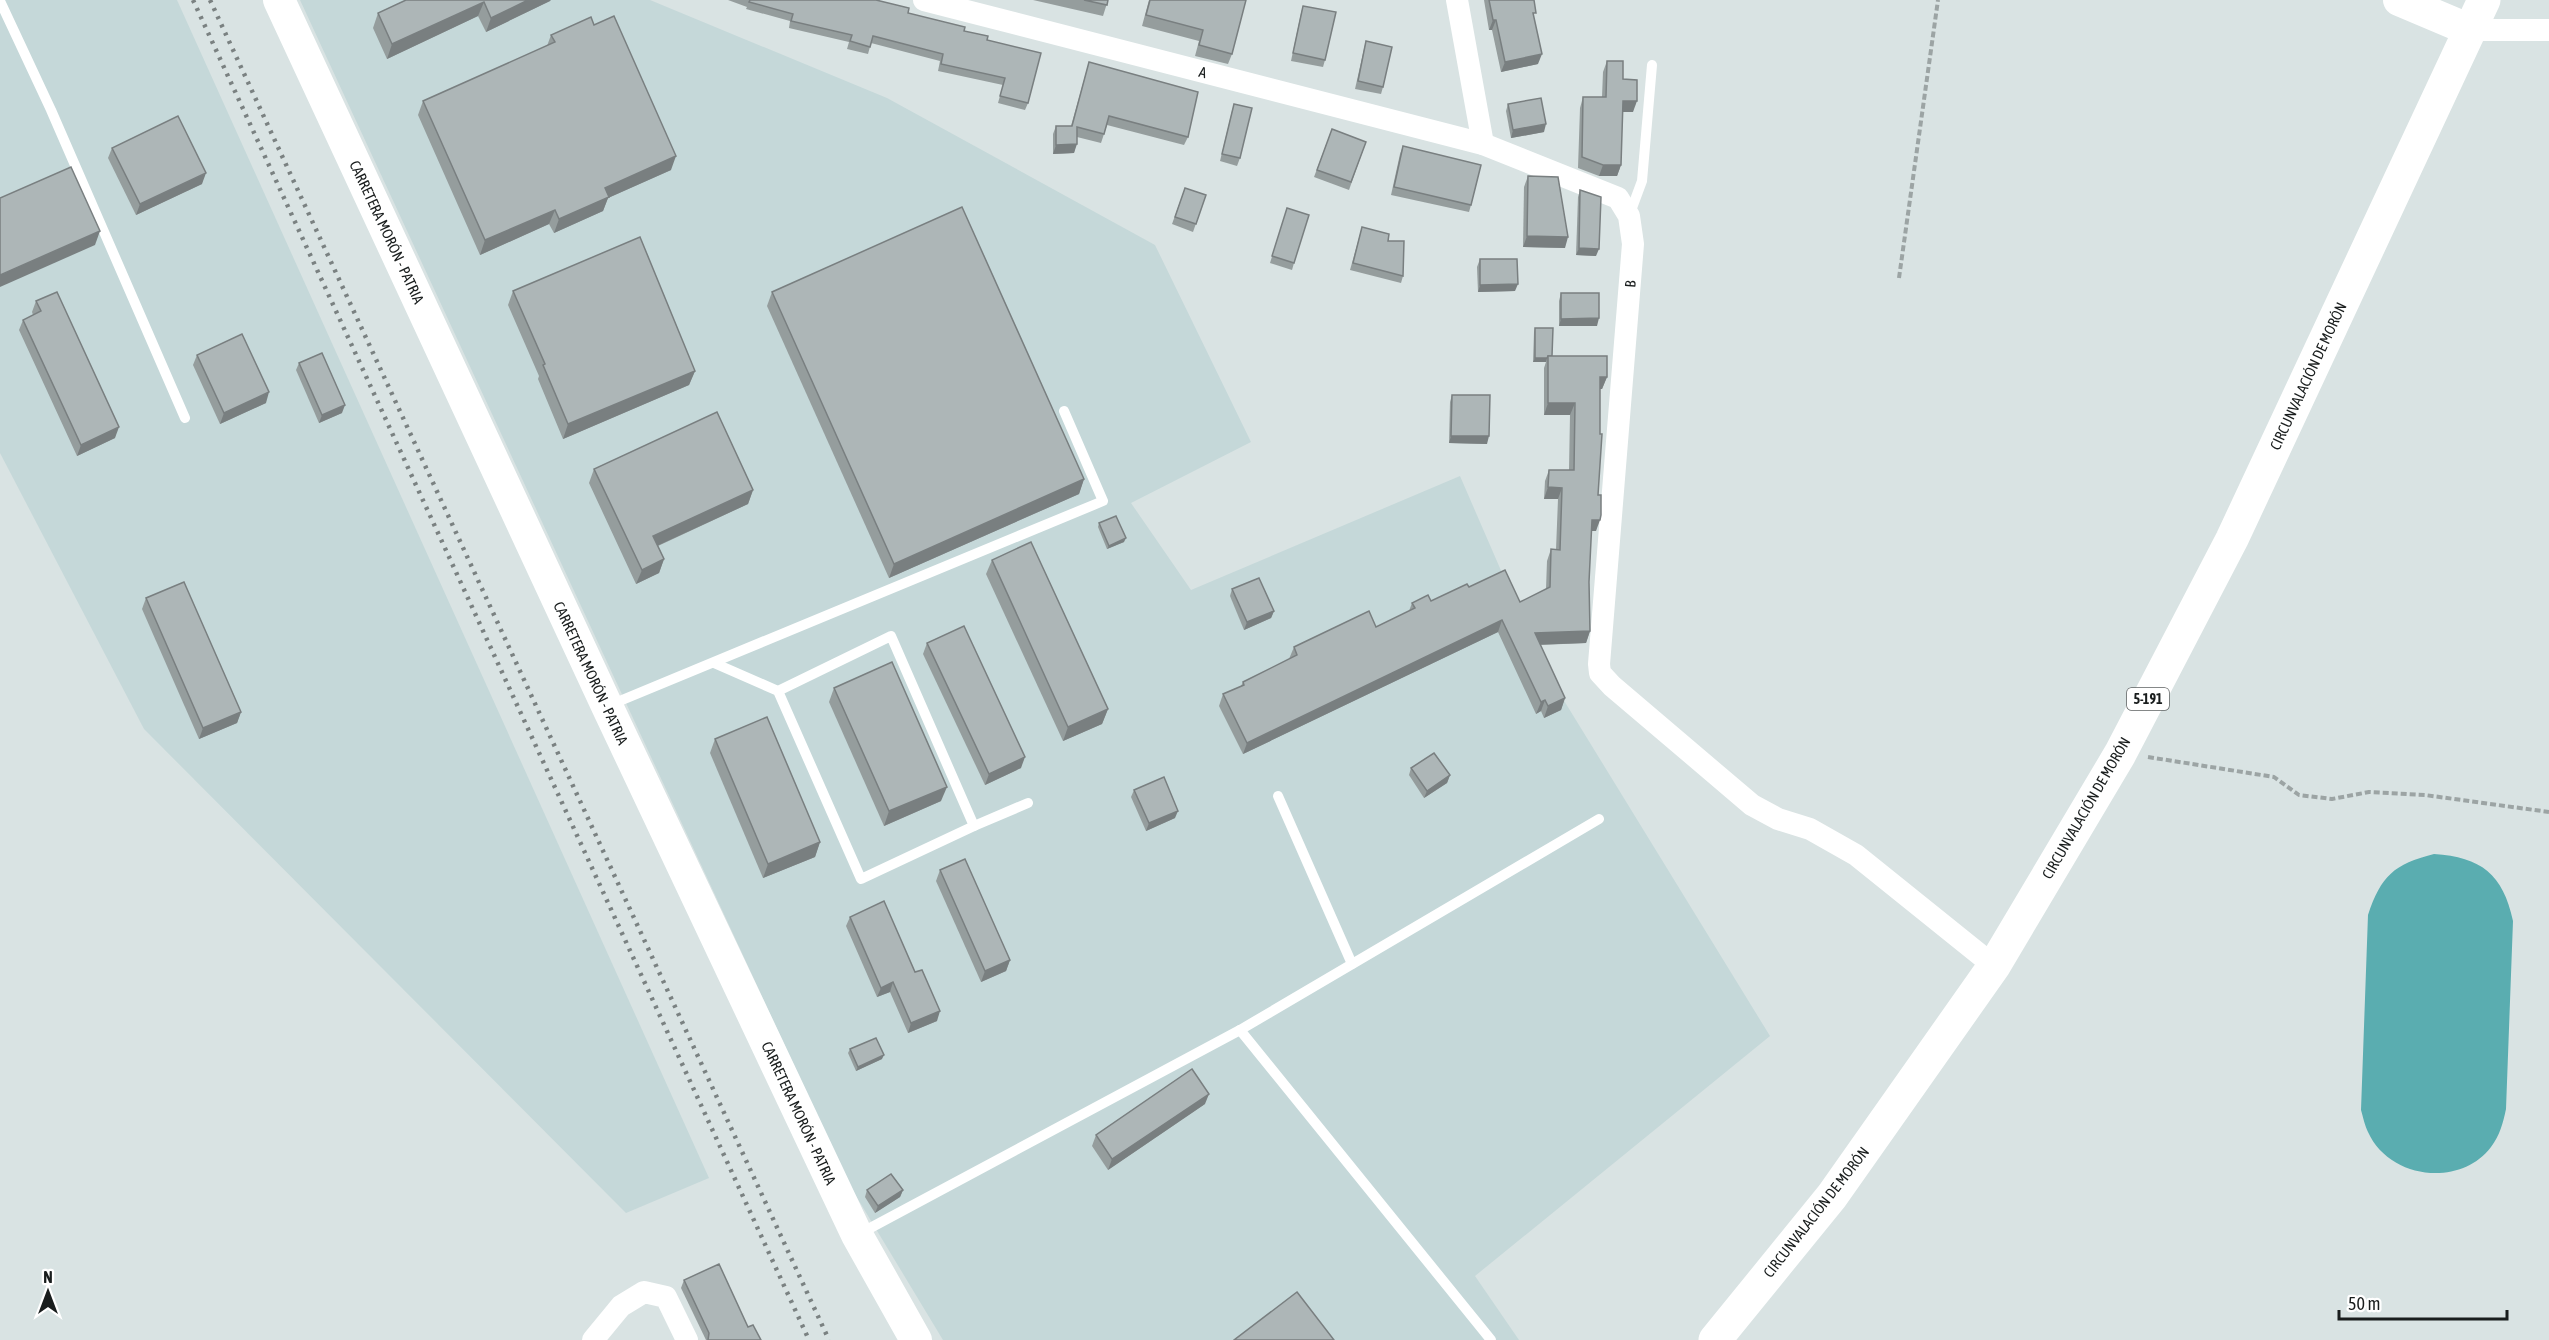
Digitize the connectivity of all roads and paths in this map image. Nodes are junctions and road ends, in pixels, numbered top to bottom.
1 (279, 0) edge
2 (924, 0) edge
3 (1457, 0) edge
4 (1938, 0) edge
5 (2400, 0) edge
6 (2484, 0) edge
7 (0, 1) edge
8 (2470, 30) junction
9 (2549, 30) edge
10 (1652, 65) dead end
11 (1483, 144) junction
12 (1629, 216) junction
13 (1899, 278) dead end
14 (1064, 411) dead end
15 (185, 418) dead end
16 (714, 663) junction
17 (778, 691) junction
18 (607, 706) junction
19 (2120, 754) junction
20 (1278, 796) dead end
21 (1028, 803) dead end
22 (2549, 812) edge
23 (1599, 819) dead end
24 (974, 826) junction
25 (1352, 964) junction
26 (1994, 966) junction
27 (1239, 1030) junction
28 (857, 1235) junction
29 (1488, 1339) edge
30 (593, 1340) edge
31 (687, 1340) edge
32 (916, 1340) edge
33 (1715, 1340) edge

1 - 18 main road, CARRETERA MORÓN - PATRIA
2 - 11 street, A
3 - 11 street
4 - 13 path
5 - 8 main road
6 - 8 main road, CIRCUNVALACIÓN DE MORÓN / 5-191
7 - 15 lane
8 - 9 street
8 - 19 main road, CIRCUNVALACIÓN DE MORÓN / 5-191
10 - 12 lane
11 - 12 street
12 - 26 street, B
14 - 16 lane
16 - 17 lane
16 - 18 lane
17 - 24 lane
17 - 24 lane
18 - 28 main road, CARRETERA MORÓN - PATRIA
19 - 22 path
19 - 26 main road, CIRCUNVALACIÓN DE MORÓN / 5-191
20 - 25 lane
21 - 24 lane
23 - 25 lane
25 - 27 lane
26 - 33 main road, CIRCUNVALACIÓN DE MORÓN / 5-191
27 - 28 lane
27 - 29 lane
28 - 32 main road, CARRETERA MORÓN - PATRIA
30 - 31 street

